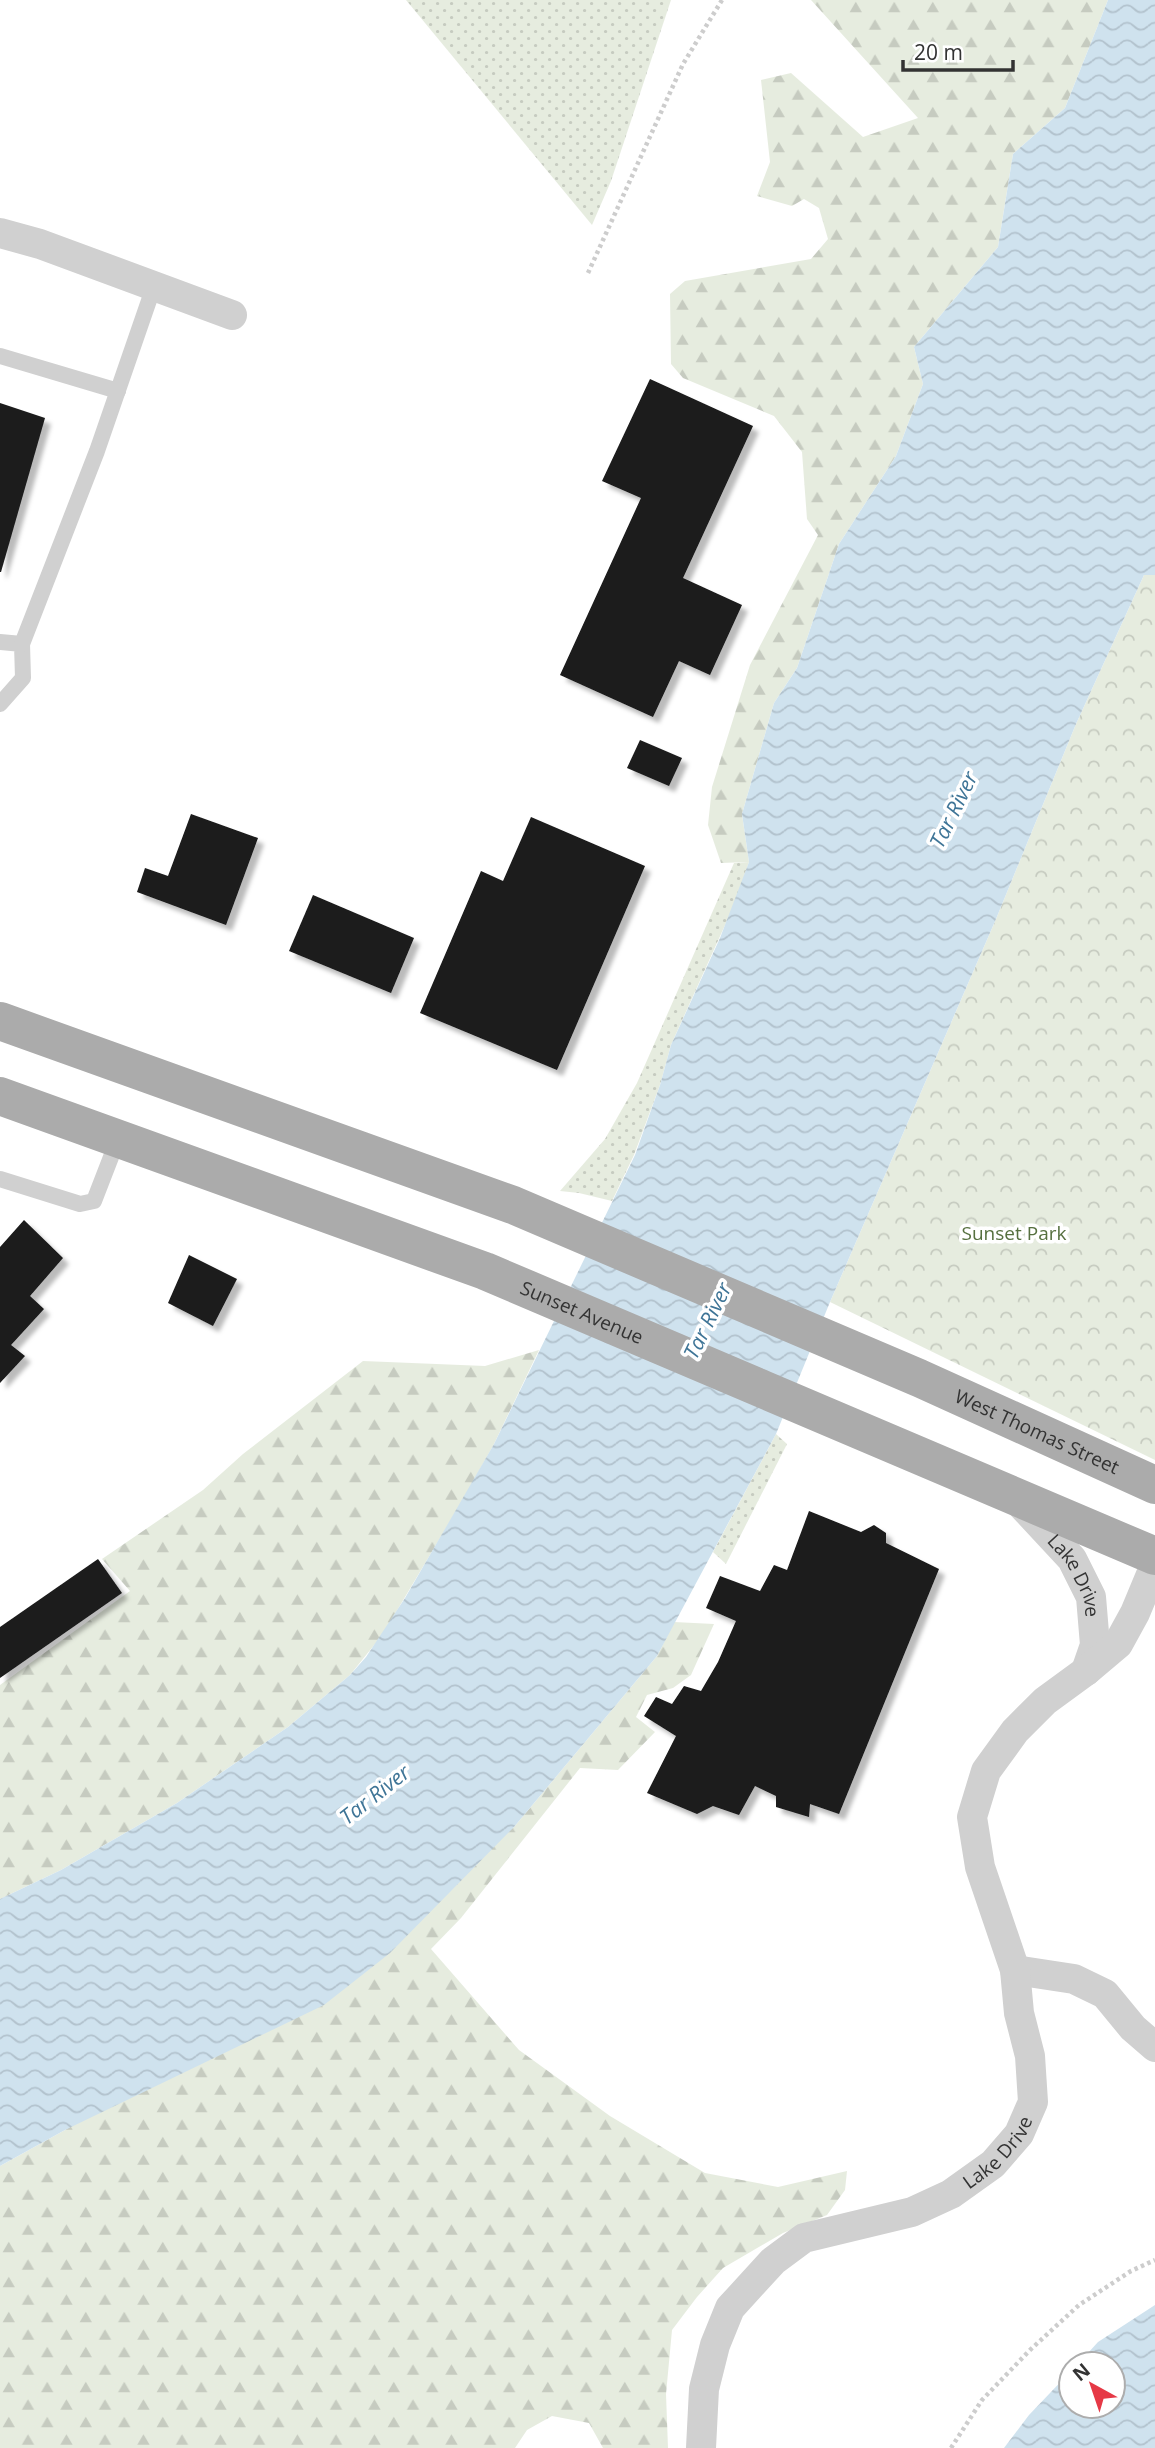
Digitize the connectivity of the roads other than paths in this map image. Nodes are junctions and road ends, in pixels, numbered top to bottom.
1 (0, 233) edge
2 (154, 286) junction
3 (232, 315) dead end
4 (0, 356) edge
5 (118, 391) junction
6 (0, 642) edge
7 (22, 644) junction
8 (0, 704) edge
9 (0, 1021) edge
10 (0, 1096) edge
11 (118, 1139) junction
12 (0, 1178) edge
13 (1155, 1485) edge
14 (1014, 1497) junction
15 (1155, 1556) edge
16 (1155, 1566) edge
17 (1086, 1671) junction
18 (1014, 1970) junction
19 (1155, 2047) edge
20 (701, 2448) edge

1 - 2 street
2 - 3 street
2 - 5 lane
4 - 5 lane
5 - 7 lane
6 - 7 lane
7 - 8 lane
9 - 13 main road, West Thomas Street
10 - 11 main road, Sunset Avenue
11 - 12 lane
11 - 14 main road, Sunset Avenue
14 - 15 main road, Sunset Avenue
14 - 17 street, Lake Drive
16 - 17 street, Lake Drive
17 - 18 street, Lake Drive
18 - 19 street
18 - 20 street, Lake Drive

